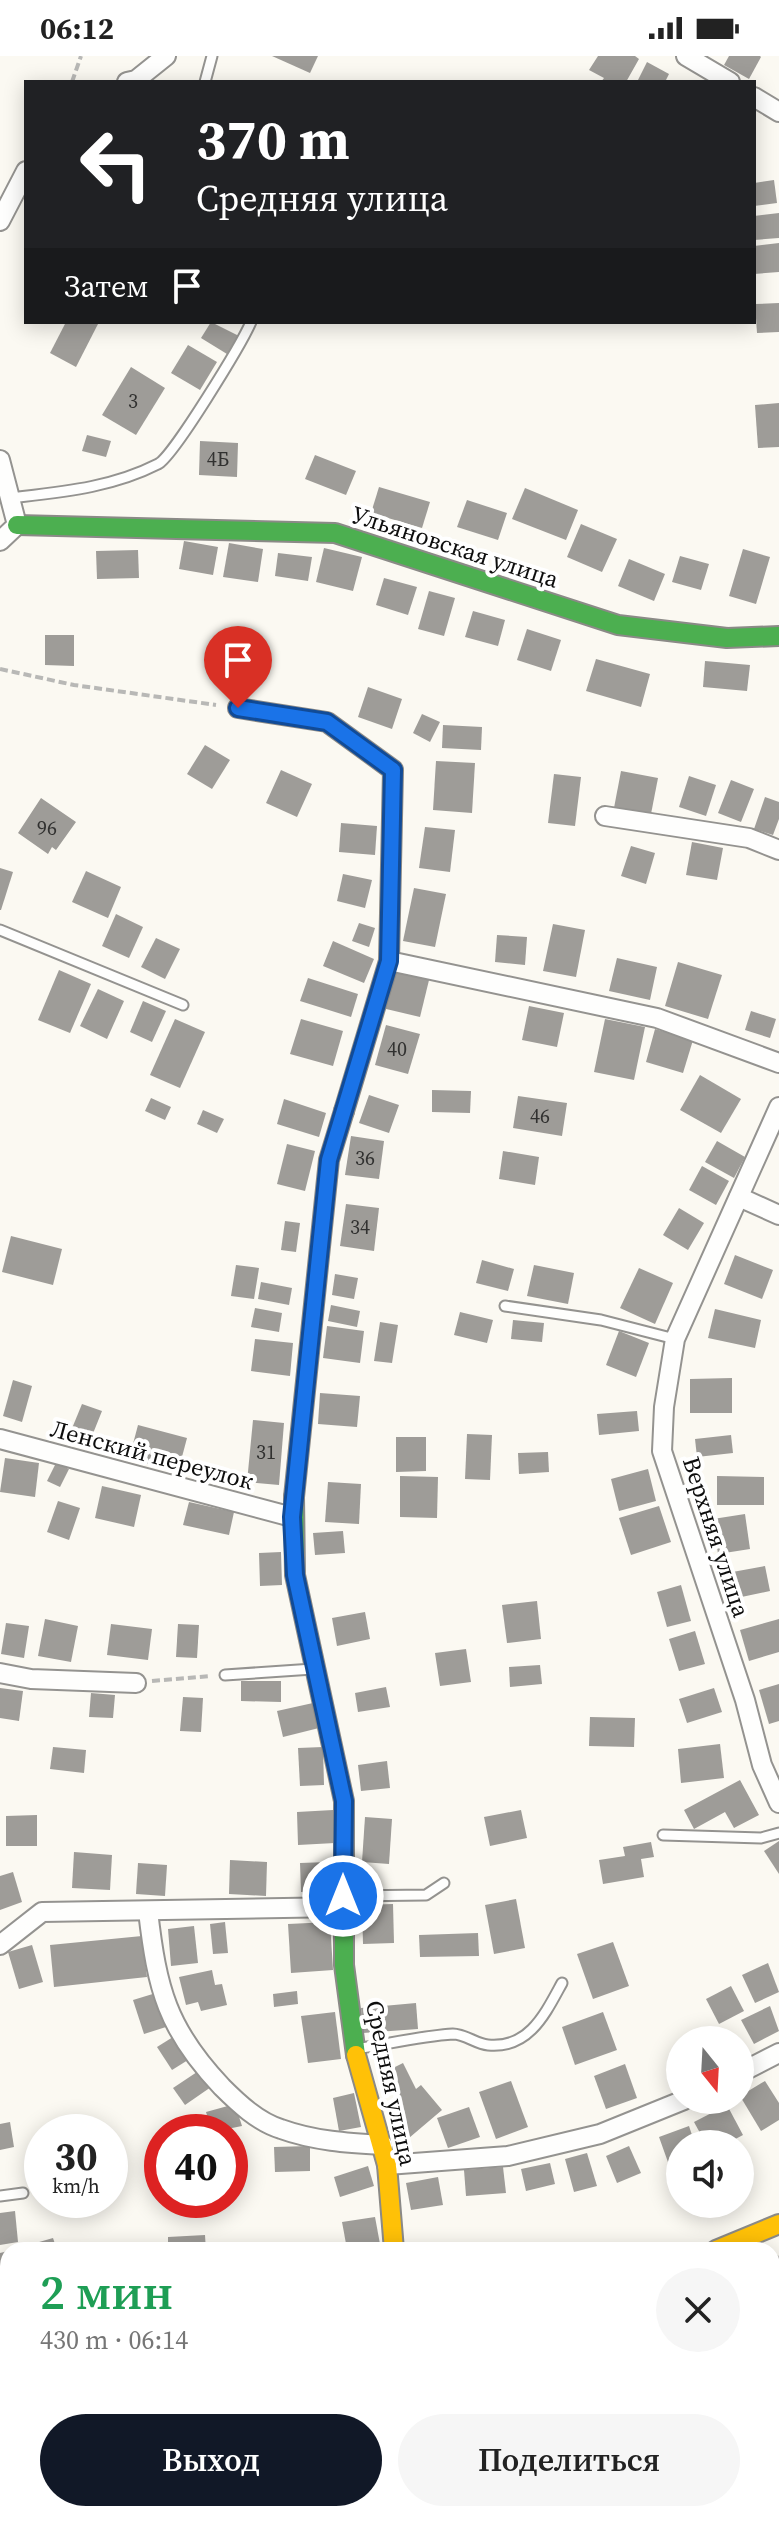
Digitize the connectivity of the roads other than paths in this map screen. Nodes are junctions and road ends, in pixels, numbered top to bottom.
1 (166, 56) edge
2 (212, 56) edge
3 (686, 56) edge
4 (130, 80) edge
5 (206, 80) edge
6 (727, 80) edge
7 (756, 98) edge
8 (779, 112) edge
9 (24, 175) edge
10 (0, 221) edge
11 (250, 324) edge
12 (0, 460) edge
13 (10, 498) junction
14 (17, 525) junction
15 (0, 541) edge
16 (779, 636) edge
17 (238, 708) road end
18 (605, 816) dead end
19 (779, 850) edge
20 (0, 930) edge
21 (389, 961) junction
22 (183, 1005) dead end
23 (779, 1063) edge
24 (779, 1107) edge
25 (739, 1197) junction
26 (779, 1215) edge
27 (505, 1306) dead end
28 (675, 1339) junction
29 (0, 1439) edge
30 (292, 1517) junction
31 (313, 1669) junction
32 (0, 1673) edge
33 (225, 1675) road end
34 (136, 1683) road end
35 (779, 1803) edge
36 (779, 1833) edge
37 (663, 1835) dead end
38 (444, 1883) dead end
39 (343, 1902) junction
40 (148, 1911) junction
41 (0, 1945) edge
42 (562, 1983) dead end
43 (355, 2049) junction
44 (779, 2053) edge
45 (754, 2066) edge
46 (666, 2107) edge
47 (383, 2145) junction
48 (387, 2165) junction
49 (23, 2193) dead end
50 (0, 2196) edge
51 (779, 2224) edge
52 (393, 2242) edge
53 (735, 2242) edge

1 - 4 street
2 - 5 lane
3 - 6 street
7 - 8 street
9 - 10 street
11 - 13 lane
12 - 13 street
13 - 14 street
14 - 15 street
14 - 16 main road, Ульяновская улица
17 - 21 main road, Средняя улица
18 - 19 street
20 - 22 lane
21 - 23 street
21 - 30 main road, Средняя улица
24 - 25 street, Верхняя улица
25 - 26 street
25 - 28 street, Верхняя улица
27 - 28 lane
28 - 35 street, Верхняя улица
29 - 30 street, Ленский переулок
30 - 31 main road, Средняя улица
31 - 33 lane
31 - 39 main road, Средняя улица
32 - 34 street
36 - 37 lane
38 - 39 lane
39 - 40 street
39 - 43 main road, Средняя улица
40 - 41 street
40 - 47 street
42 - 43 lane
43 - 47 main road, Средняя улица
44 - 45 street
46 - 48 street
47 - 48 main road, Средняя улица
48 - 52 main road, Средняя улица
49 - 50 lane
51 - 53 main road

